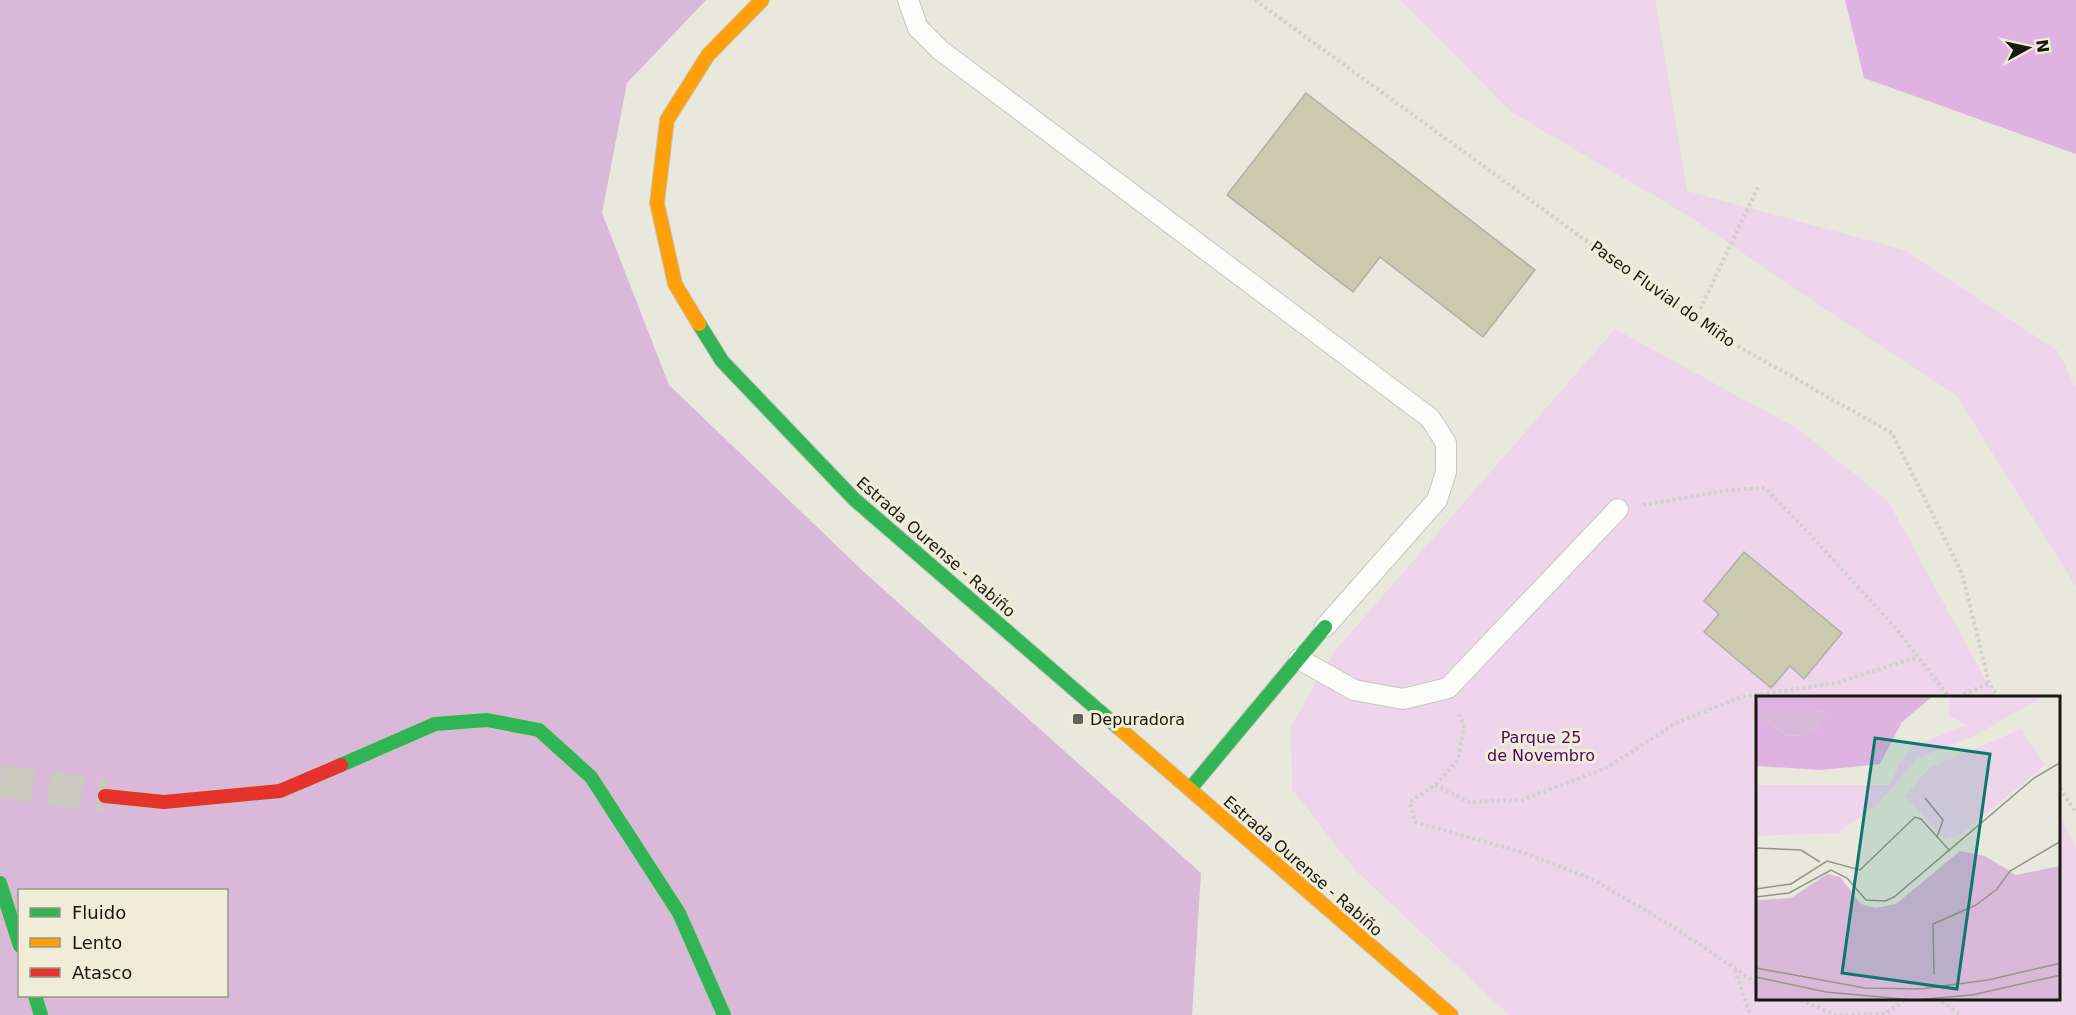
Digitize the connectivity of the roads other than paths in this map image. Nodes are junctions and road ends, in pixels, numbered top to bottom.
1 (762, 0) edge
2 (908, 0) edge
3 (1618, 509) road end
4 (1325, 627) joint
5 (1299, 659) junction
6 (1190, 789) junction
7 (105, 796) tunnel mouth
8 (0, 883) edge
9 (18, 940) edge
10 (35, 997) edge
11 (41, 1015) edge
12 (724, 1015) edge
13 (1451, 1015) edge

1 - 6 main road, Estrada Ourense - Rabiño
2 - 4 lane
3 - 5 lane
4 - 5 main road
5 - 6 main road
6 - 13 main road, Estrada Ourense - Rabiño
7 - 12 main road
8 - 9 main road
10 - 11 main road

